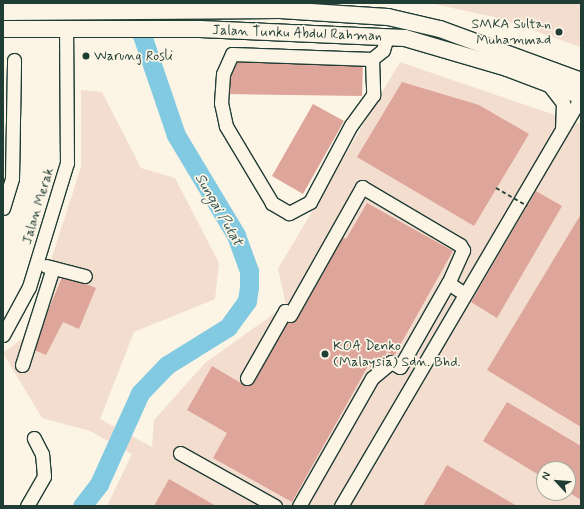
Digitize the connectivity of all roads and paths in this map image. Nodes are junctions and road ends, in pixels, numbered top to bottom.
1 (338, 3) edge
2 (185, 6) edge
3 (297, 7) edge
4 (3, 12) edge
5 (388, 17) junction
6 (3, 29) edge
7 (66, 29) junction
8 (186, 29) junction
9 (387, 37) junction
10 (415, 41) junction
11 (372, 59) junction
12 (14, 60) dead end
13 (581, 81) edge
14 (548, 84) junction
15 (581, 96) edge
16 (562, 128) junction
17 (496, 188) dead end
18 (527, 206) dead end
19 (3, 208) edge
20 (37, 264) junction
21 (53, 268) junction
22 (85, 276) dead end
23 (448, 283) junction
24 (465, 294) junction
25 (3, 335) edge
26 (22, 365) dead end
27 (247, 378) dead end
28 (34, 438) dead end
29 (180, 453) dead end
30 (27, 506) edge
31 (275, 506) edge
32 (299, 506) edge
33 (341, 506) edge

1 - 5 main road
2 - 3 main road, Jalan Tunku Abdul Rahman
2 - 4 main road, Jalan Tunku Abdul Rahman
3 - 5 main road, Jalan Tunku Abdul Rahman
3 - 8 main road
3 - 10 main road
5 - 13 main road, Jalan Tunku Abdul Rahman
6 - 7 main road, Jalan Tunku Abdul Rahman
7 - 8 main road, Jalan Tunku Abdul Rahman
7 - 20 street, Jalan Merak
8 - 9 main road, Jalan Tunku Abdul Rahman
9 - 10 main road, Jalan Tunku Abdul Rahman
9 - 11 street
10 - 14 main road, Jalan Tunku Abdul Rahman
11 - 11 street
12 - 19 street
14 - 15 main road, Jalan Tunku Abdul Rahman
14 - 16 street
15 - 16 street
16 - 24 street
17 - 18 path, bridge
20 - 21 street
20 - 25 street, Jalan Merak
21 - 22 street
21 - 26 street
23 - 24 street
23 - 27 street
23 - 32 street
24 - 33 street
28 - 30 street
29 - 31 street

